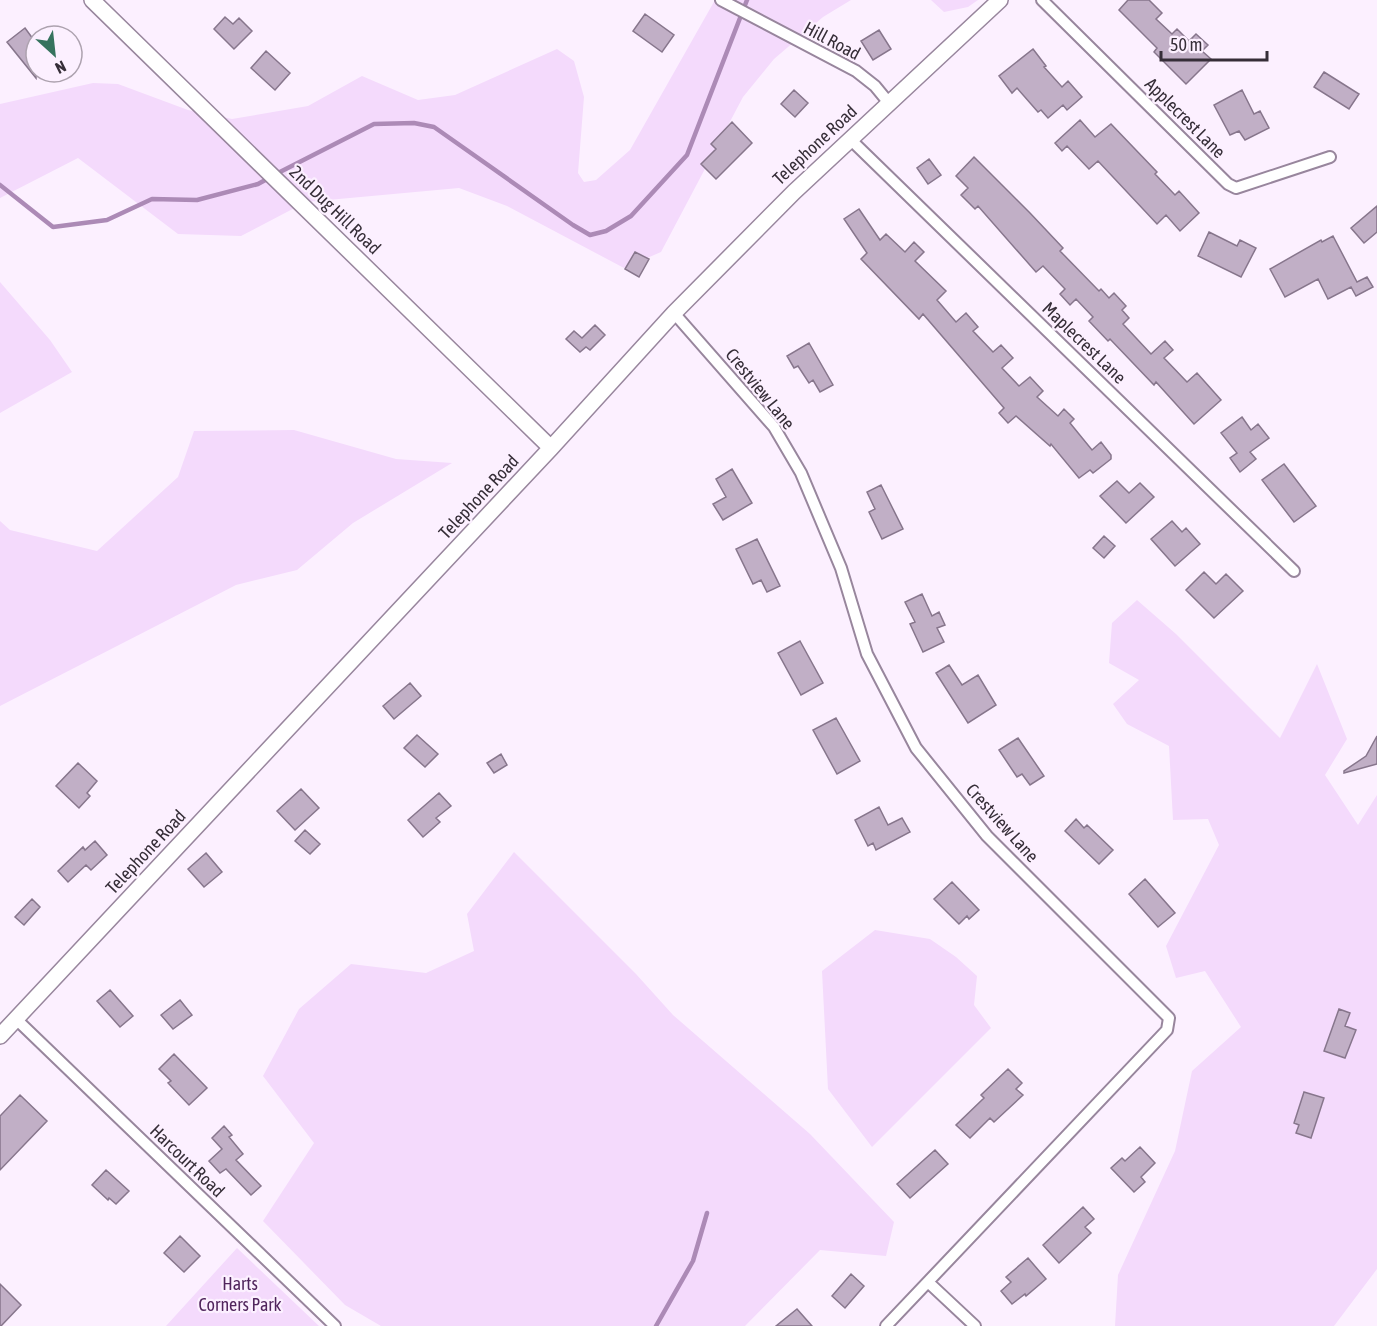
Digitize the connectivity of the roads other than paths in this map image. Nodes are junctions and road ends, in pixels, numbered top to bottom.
1 (92, 0) edge
2 (1000, 0) edge
3 (1042, 0) edge
4 (725, 2) edge
5 (888, 103) junction
6 (850, 139) junction
7 (1330, 157) dead end
8 (674, 313) junction
9 (551, 448) junction
10 (1294, 571) dead end
11 (16, 1019) junction
12 (0, 1036) edge
13 (928, 1282) junction
14 (335, 1326) edge
15 (886, 1326) edge
16 (975, 1326) edge

1 - 9 street, 2nd Dug Hill Road
2 - 5 street, Telephone Road
3 - 7 street, Applecrest Lane
4 - 5 street, Hill Road
5 - 6 street, Telephone Road
6 - 8 street, Telephone Road
6 - 10 street, Maplecrest Lane
8 - 9 street, Telephone Road
8 - 13 street, Crestview Lane
9 - 11 street, Telephone Road
11 - 12 street, Telephone Road
11 - 14 street, Harcourt Road
13 - 15 street
13 - 16 street

